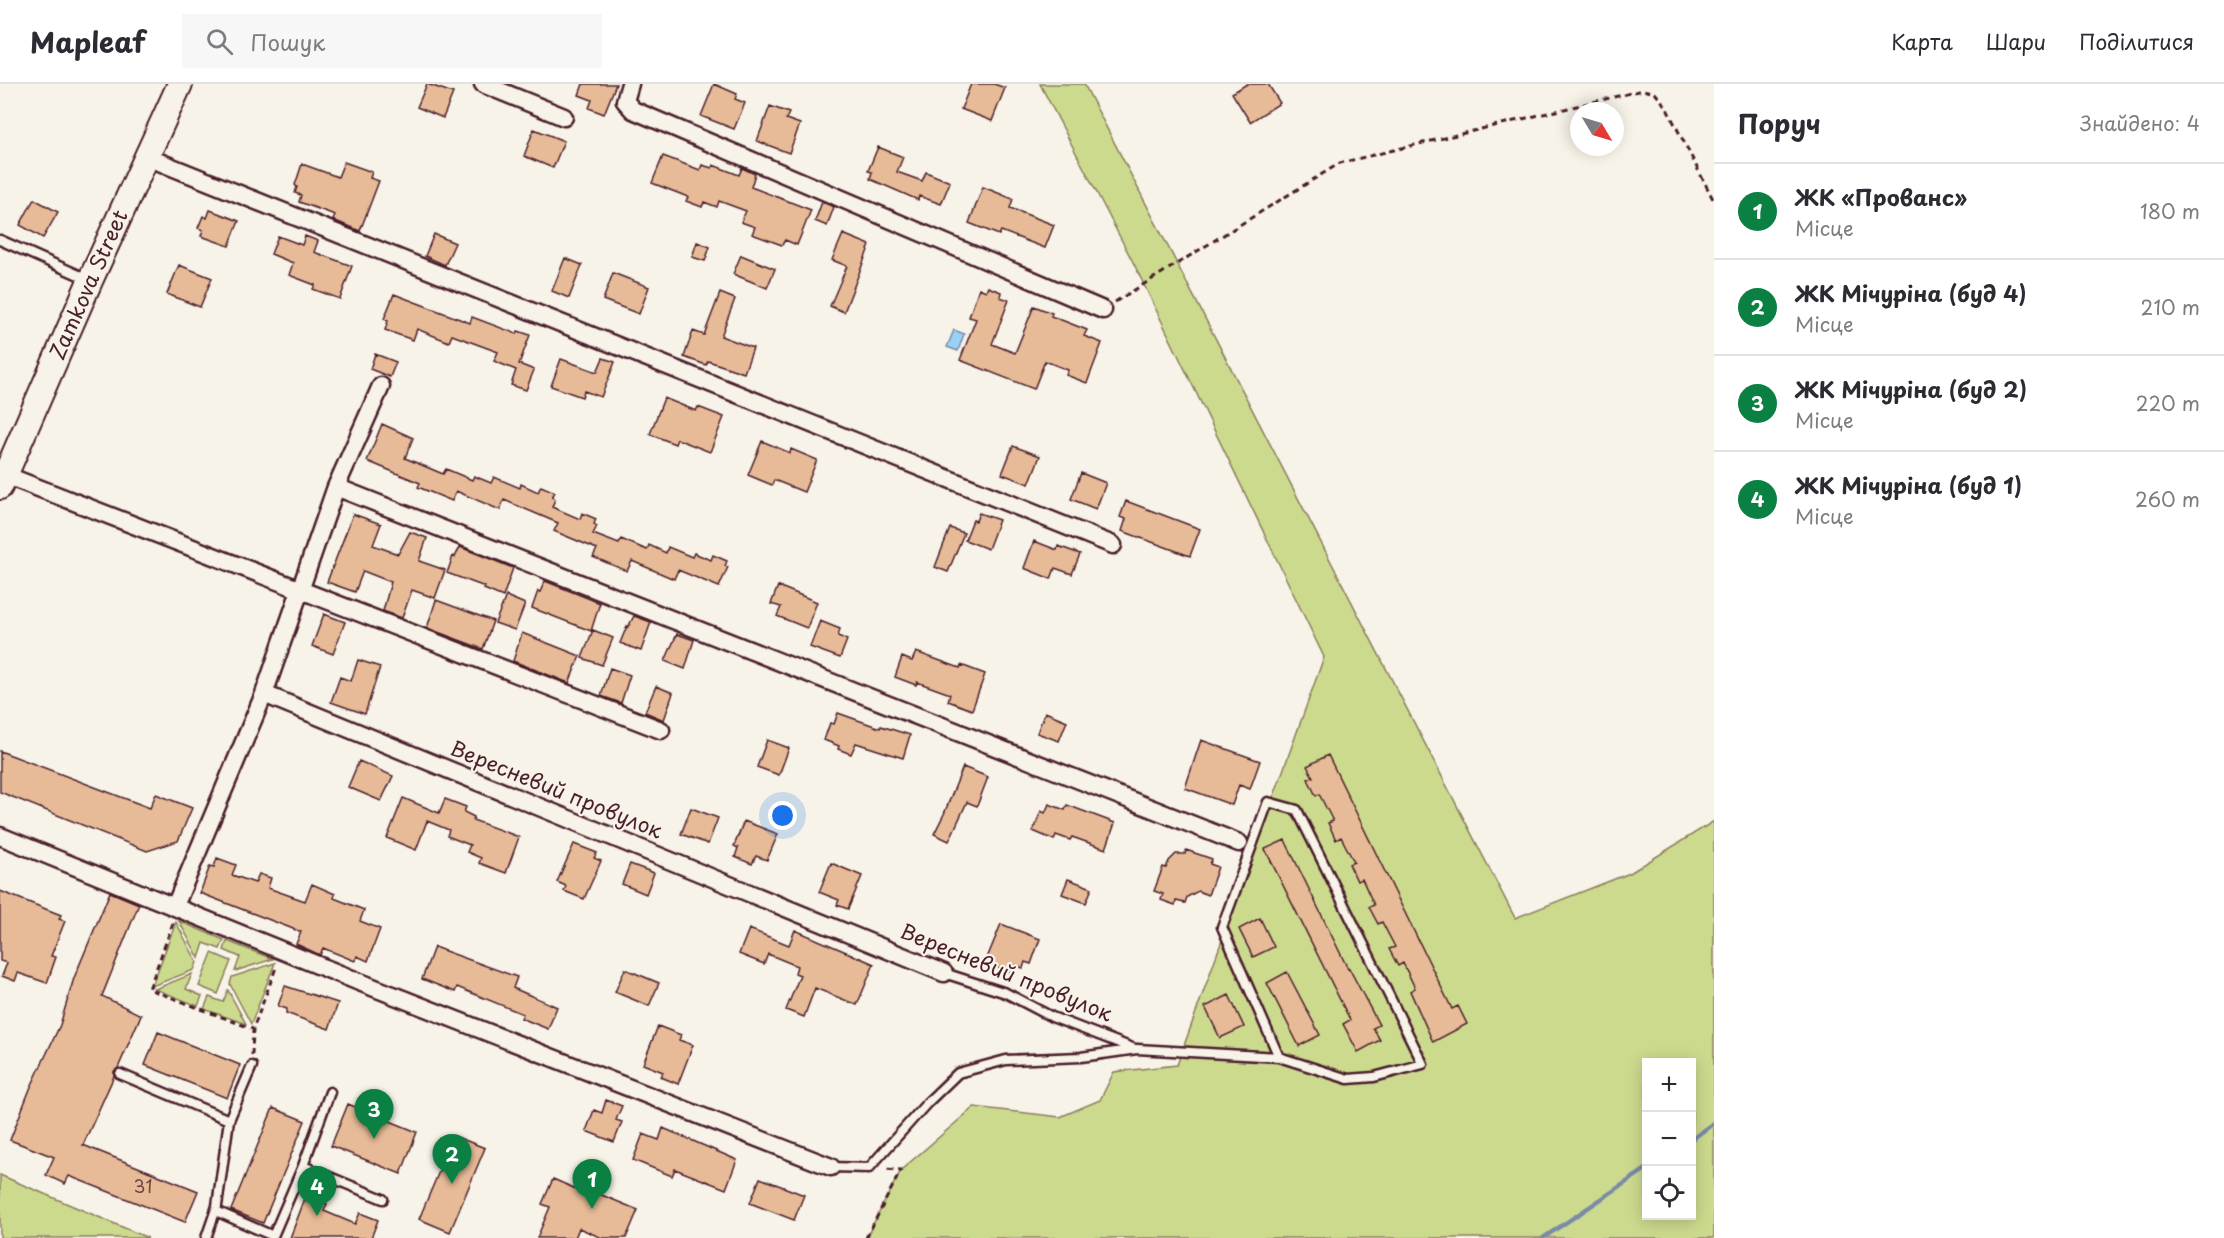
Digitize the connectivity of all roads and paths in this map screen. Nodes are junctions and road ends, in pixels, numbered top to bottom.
1 (180, 84) edge
2 (483, 84) edge
3 (630, 84) edge
4 (564, 117) dead end
5 (147, 157) junction
6 (1714, 201) edge
7 (0, 240) edge
8 (90, 281) junction
9 (1103, 310) joint
10 (381, 386) dead end
11 (2, 481) edge
12 (336, 488) junction
13 (1113, 545) dead end
14 (301, 590) junction
15 (264, 694) junction
16 (661, 730) dead end
17 (0, 836) edge
18 (1239, 843) dead end
19 (177, 907) junction
20 (283, 951) junction
21 (944, 973) joint
22 (253, 1029) junction
23 (1137, 1050) junction
24 (1279, 1057) junction
25 (252, 1066) joint
26 (120, 1074) dead end
27 (330, 1092) dead end
28 (229, 1120) junction
29 (303, 1166) junction
30 (831, 1167) joint
31 (869, 1168) junction
32 (383, 1198) dead end
33 (216, 1211) junction
34 (206, 1238) edge
35 (866, 1238) edge

1 - 5 street, Zamkova Street
2 - 4 street
3 - 9 street
5 - 8 street, Zamkova Street
5 - 13 street
6 - 9 path
7 - 8 lane
8 - 11 street, Zamkova Street
10 - 12 street
11 - 14 street
12 - 14 street
12 - 18 street
14 - 15 street
14 - 16 street
15 - 19 street
15 - 21 street, Вересневий провулок
17 - 19 street
19 - 20 street
19 - 22 path
20 - 22 path
20 - 30 street
21 - 23 lane, Вересневий провулок
22 - 25 path
23 - 24 lane
23 - 31 lane
24 - 24 lane
25 - 28 lane
26 - 28 lane
27 - 29 lane
28 - 33 lane
29 - 32 lane
29 - 33 lane
30 - 31 lane
31 - 35 path
33 - 34 lane

